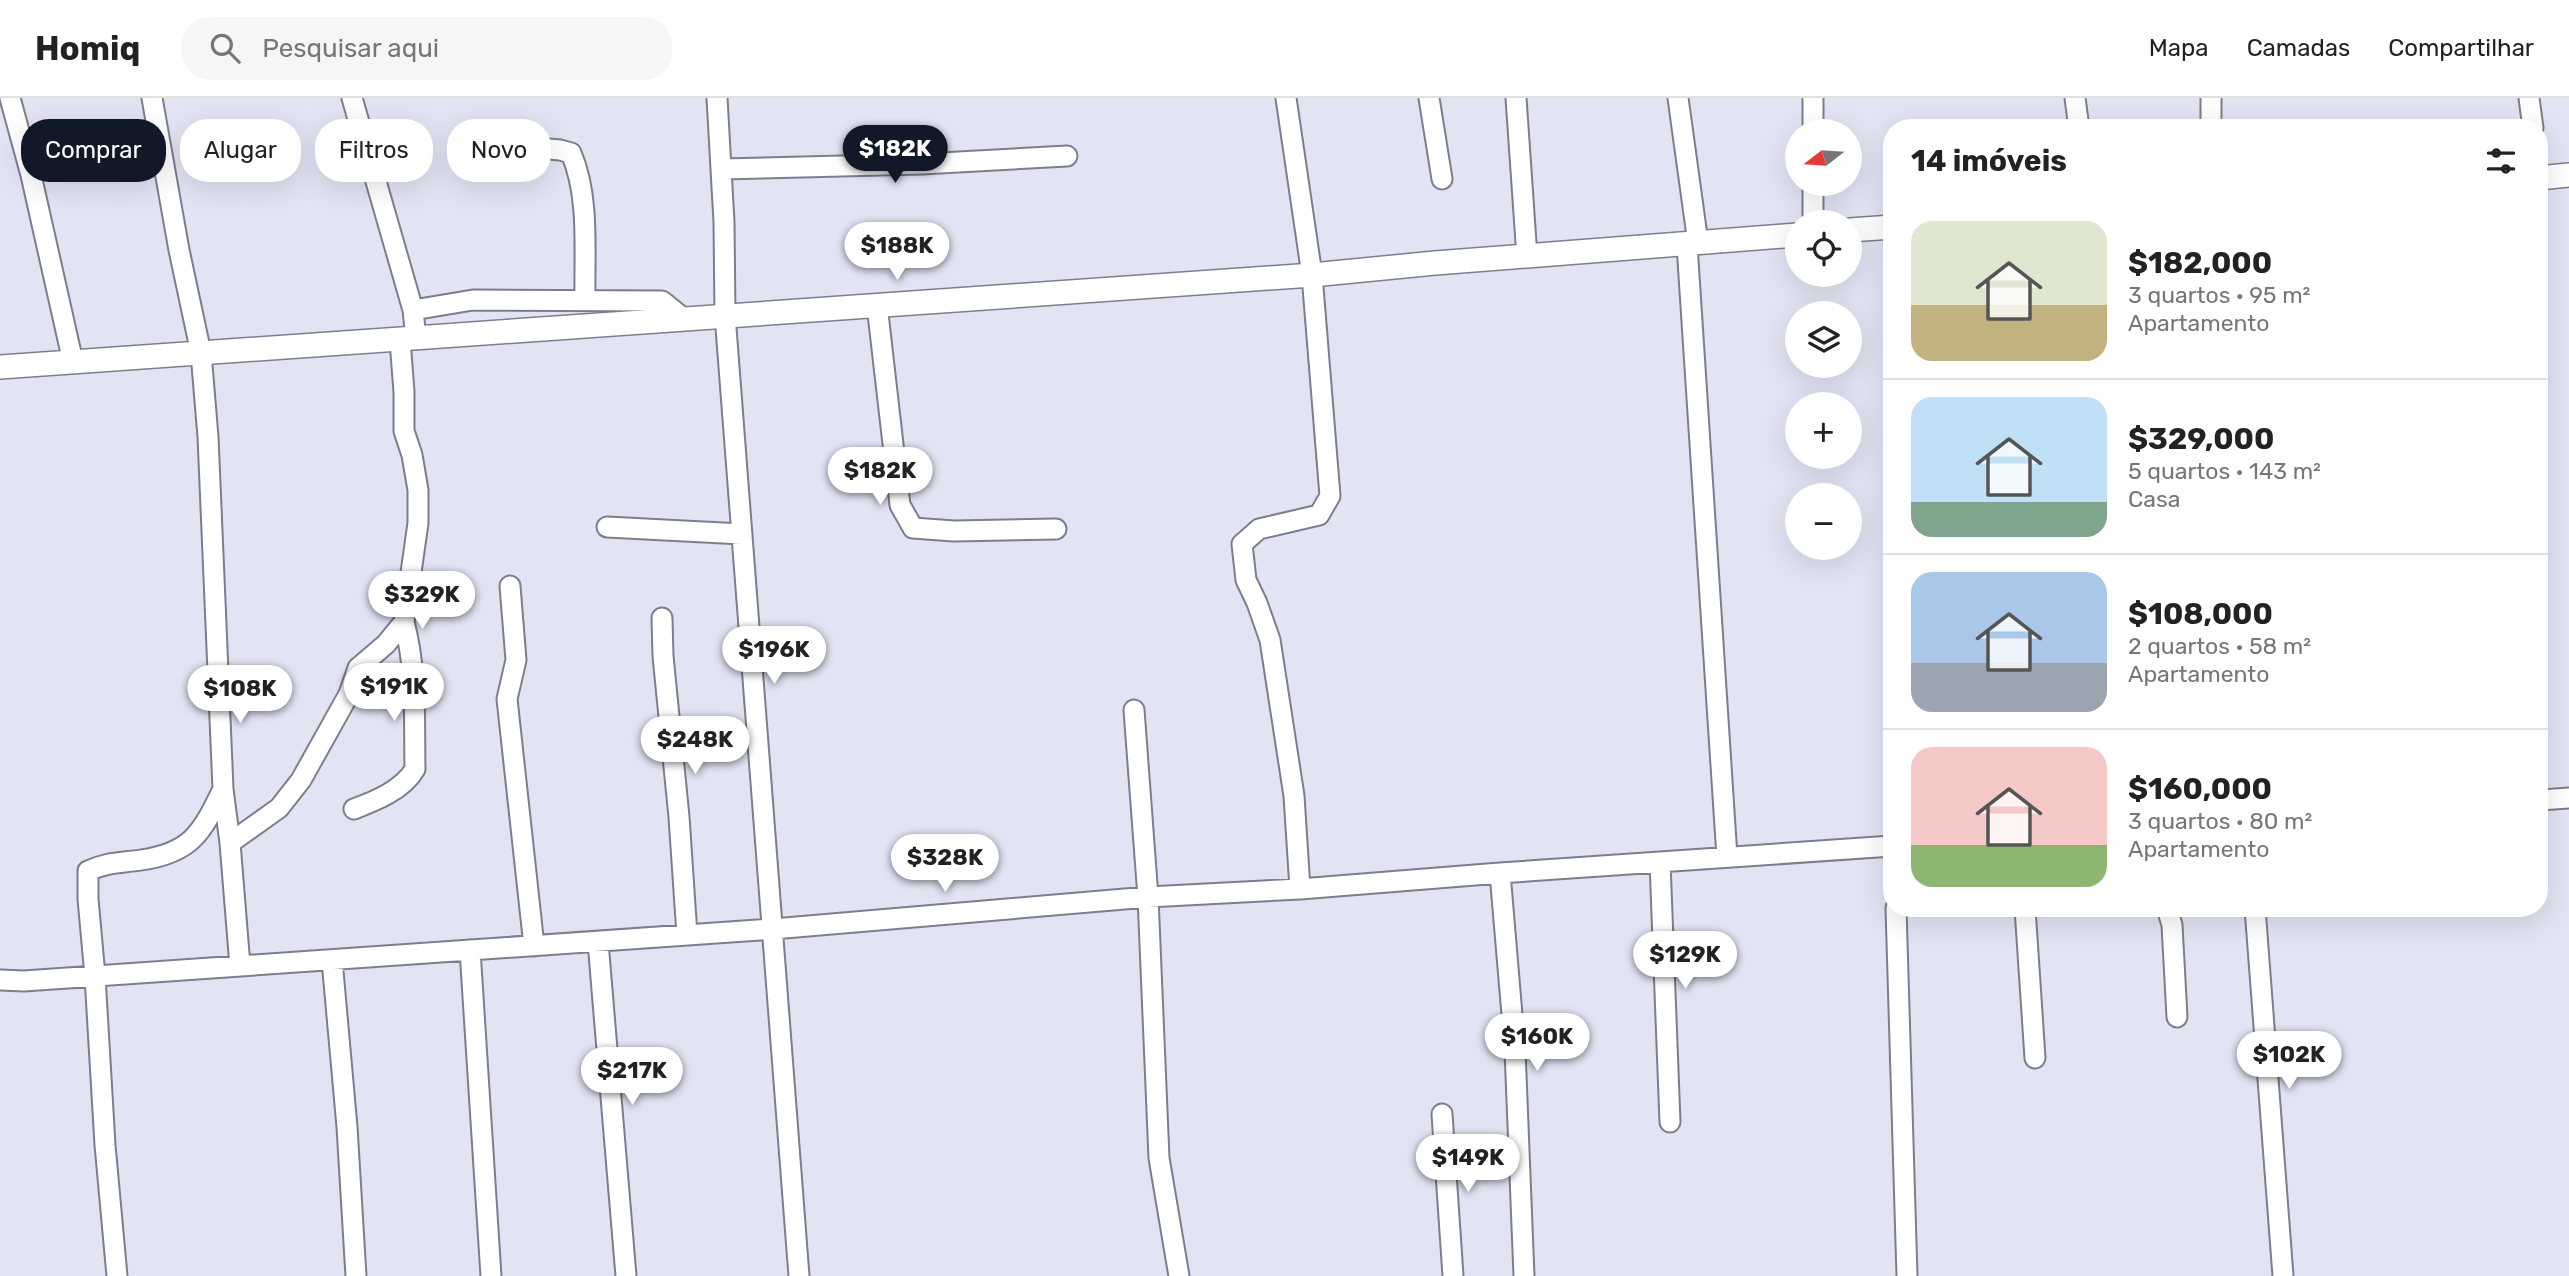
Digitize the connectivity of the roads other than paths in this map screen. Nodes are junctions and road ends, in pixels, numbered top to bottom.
1 (10, 98) edge
2 (152, 98) edge
3 (352, 98) edge
4 (717, 98) edge
5 (1286, 98) edge
6 (1429, 98) edge
7 (1516, 98) edge
8 (1678, 98) edge
9 (1813, 98) edge
10 (2075, 98) edge
11 (2211, 98) edge
12 (2529, 98) edge
13 (1813, 119) edge
14 (2078, 119) edge
15 (2211, 119) edge
16 (2532, 119) edge
17 (551, 149) edge
18 (1067, 156) dead end
19 (722, 169) junction
20 (2569, 175) edge
21 (2548, 177) edge
22 (1442, 178) dead end
23 (1883, 228) edge
24 (1862, 229) edge
25 (1785, 236) edge
26 (1692, 244) junction
27 (1527, 257) junction
28 (1312, 275) junction
29 (585, 300) junction
30 (877, 305) junction
31 (413, 310) junction
32 (725, 315) junction
33 (683, 318) junction
34 (408, 340) junction
35 (201, 353) junction
36 (73, 362) junction
37 (0, 367) edge
38 (607, 527) dead end
39 (1056, 529) dead end
40 (742, 534) junction
41 (510, 586) dead end
42 (662, 618) dead end
43 (404, 622) junction
44 (1134, 710) dead end
45 (223, 789) junction
46 (2569, 798) edge
47 (2548, 799) edge
48 (354, 809) dead end
49 (230, 843) junction
50 (1883, 847) edge
51 (1727, 857) junction
52 (1660, 862) junction
53 (1500, 873) junction
54 (1300, 889) junction
55 (1148, 897) junction
56 (1896, 917) edge
57 (2026, 917) edge
58 (2170, 917) edge
59 (2256, 917) edge
60 (773, 929) junction
61 (687, 935) junction
62 (598, 942) junction
63 (534, 946) junction
64 (470, 950) junction
65 (332, 960) junction
66 (240, 966) junction
67 (95, 976) junction
68 (0, 980) edge
69 (2177, 1017) dead end
70 (2035, 1058) dead end
71 (1442, 1114) dead end
72 (1670, 1122) dead end
73 (117, 1276) edge
74 (356, 1276) edge
75 (491, 1276) edge
76 (626, 1276) edge
77 (799, 1276) edge
78 (1179, 1276) edge
79 (1453, 1276) edge
80 (1524, 1276) edge
81 (1907, 1276) edge
82 (2283, 1276) edge

1 - 36 street
2 - 35 street
3 - 31 street
4 - 19 street
5 - 28 street
6 - 22 street
7 - 27 street
8 - 26 street
9 - 13 street
10 - 14 street
11 - 15 street
12 - 16 street
17 - 29 street
18 - 19 street
19 - 32 street
20 - 21 street
23 - 24 street
25 - 26 street
26 - 27 street
26 - 51 street
27 - 28 street
28 - 30 street
28 - 54 street
29 - 31 street
29 - 33 street
30 - 32 street
30 - 39 street
31 - 34 street
32 - 33 street
32 - 40 street
33 - 34 street
34 - 35 street
34 - 43 street
35 - 36 street
35 - 45 street
36 - 37 street
38 - 40 street
40 - 60 street
41 - 63 street
42 - 61 street
43 - 48 street
43 - 49 street
44 - 55 street
45 - 49 street
45 - 67 street
46 - 47 street
49 - 66 street
50 - 51 street
51 - 52 street
52 - 53 street
52 - 72 street
53 - 54 street
53 - 80 street
54 - 55 street
55 - 60 street
55 - 78 street
56 - 81 street
57 - 70 street
58 - 69 street
59 - 82 street
60 - 61 street
60 - 77 street
61 - 62 street
62 - 63 street
62 - 76 street
63 - 64 street
64 - 65 street
64 - 75 street
65 - 66 street
65 - 74 street
66 - 67 street
67 - 68 street
67 - 73 street
71 - 79 street

